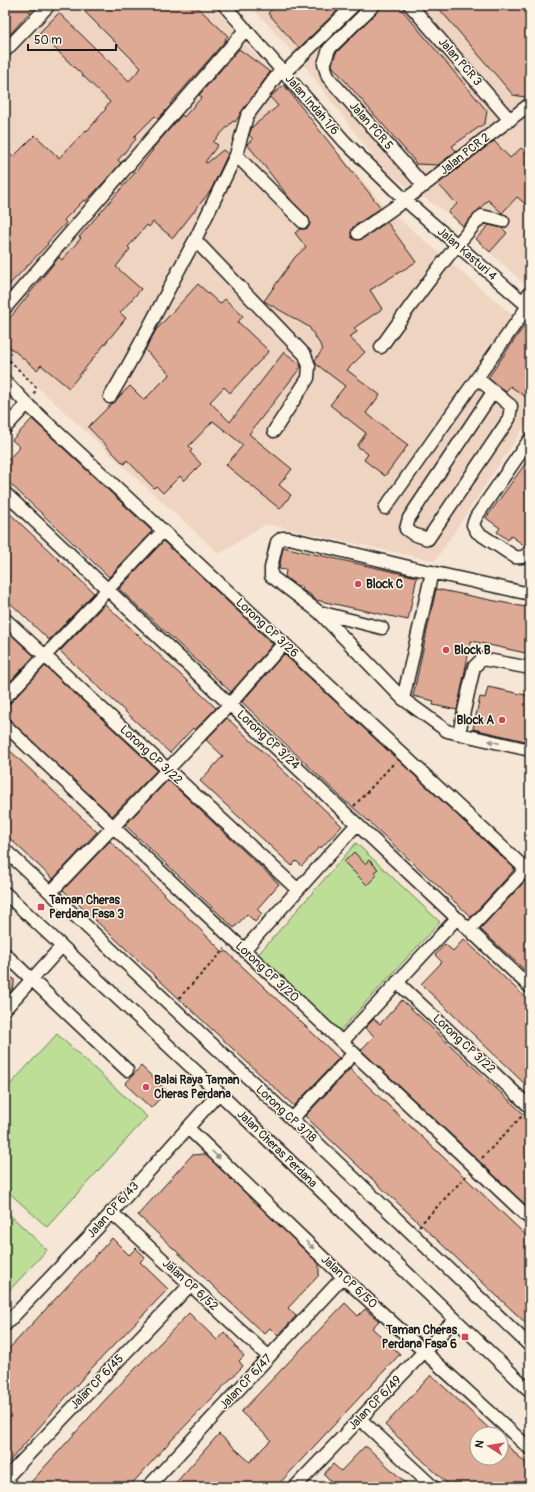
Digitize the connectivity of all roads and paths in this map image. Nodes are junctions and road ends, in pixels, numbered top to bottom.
1 (49, 5) edge
2 (354, 5) edge
3 (374, 5) edge
4 (410, 5) edge
5 (232, 8) edge
6 (246, 30) junction
7 (5, 51) edge
8 (283, 71) junction
9 (528, 108) edge
10 (510, 120) junction
11 (236, 155) junction
12 (424, 186) junction
13 (405, 200) junction
14 (503, 221) dead end
15 (303, 222) dead end
16 (358, 233) dead end
17 (195, 240) junction
18 (456, 244) junction
19 (528, 302) edge
20 (5, 308) edge
21 (381, 347) dead end
22 (5, 356) edge
23 (477, 378) junction
24 (5, 381) edge
25 (493, 392) junction
26 (110, 397) dead end
27 (27, 404) junction
28 (5, 428) edge
29 (274, 431) dead end
30 (530, 439) edge
31 (5, 492) edge
32 (385, 508) dead end
33 (163, 531) junction
34 (530, 551) edge
35 (432, 572) junction
36 (109, 590) junction
37 (530, 594) edge
38 (319, 612) junction
39 (5, 619) edge
40 (382, 628) dead end
41 (284, 643) junction
42 (45, 656) junction
43 (530, 668) edge
44 (5, 698) edge
45 (403, 699) junction
46 (230, 704) junction
47 (5, 725) edge
48 (459, 733) junction
49 (530, 750) edge
50 (402, 754) junction
51 (167, 769) junction
52 (347, 814) junction
53 (357, 824) junction
54 (113, 827) junction
55 (5, 850) edge
56 (528, 871) edge
57 (298, 890) junction
58 (51, 892) junction
59 (5, 893) edge
60 (457, 918) junction
61 (469, 930) junction
62 (233, 940) junction
63 (62, 946) junction
64 (244, 950) junction
65 (5, 954) edge
66 (32, 979) junction
67 (397, 982) junction
68 (530, 987) edge
69 (172, 1006) junction
70 (5, 1009) edge
71 (342, 1042) junction
72 (354, 1053) junction
73 (126, 1070) dead end
74 (219, 1093) junction
75 (530, 1107) edge
76 (292, 1120) junction
77 (188, 1128) junction
78 (111, 1212) junction
79 (530, 1219) edge
80 (343, 1277) junction
81 (190, 1285) junction
82 (454, 1319) junction
83 (5, 1325) edge
84 (530, 1346) edge
85 (424, 1352) junction
86 (269, 1357) junction
87 (530, 1390) edge
88 (360, 1419) junction
89 (530, 1449) edge
90 (5, 1479) edge
91 (13, 1487) edge
92 (148, 1487) edge
93 (295, 1487) edge
94 (433, 1487) edge

1 - 7 street
2 - 8 street
3 - 12 street, Jalan PCR 5
4 - 10 street, Jalan PCR 3
5 - 6 street, Jalan Indah 1/6
6 - 8 street, Jalan Indah 1/6
6 - 20 street
8 - 11 street
8 - 13 street, Jalan Indah 1/6
9 - 10 street, Jalan PCR 2
10 - 12 street, Jalan PCR 2
11 - 15 street
11 - 17 street
12 - 13 street, Jalan PCR 2
13 - 16 street, Jalan PCR 2
13 - 18 street, Jalan Kasturi 4
14 - 18 street
17 - 26 street
17 - 29 street
18 - 19 street, Jalan Kasturi 4
18 - 21 street
19 - 23 street
22 - 27 path
23 - 25 street
23 - 32 street
24 - 27 street, Lorong CP 3/26
25 - 25 street
27 - 28 street
27 - 33 street, Lorong CP 3/26
30 - 34 street
31 - 36 street, Lorong CP 3/24
33 - 36 street
33 - 41 street, Lorong CP 3/26
35 - 37 street
35 - 38 street
35 - 45 street
36 - 42 street
36 - 46 street, Lorong CP 3/24
38 - 40 street
38 - 45 street
39 - 42 street, Lorong CP 3/22
41 - 46 street
41 - 50 street, Lorong CP 3/26
42 - 44 street
42 - 51 street, Lorong CP 3/22
43 - 48 street
45 - 48 street
46 - 51 street
46 - 52 street, Lorong CP 3/24
47 - 54 street, Lorong CP 3/20
49 -> 48 street
50 - 52 path
50 - 56 street, Lorong CP 3/26
51 - 54 street
51 - 57 street, Lorong CP 3/22
52 - 53 street, Lorong CP 3/24
53 - 57 street
53 - 60 street, Lorong CP 3/24
54 - 58 street
54 - 62 street, Lorong CP 3/20
55 - 58 street, Lorong CP 3/18
56 - 61 street
57 - 64 street
58 - 69 street, Lorong CP 3/18
59 - 63 street, Jalan Cheras Perdana
60 - 61 street, Lorong CP 3/24
60 - 67 street
61 - 68 street, Lorong CP 3/24
62 - 64 street, Lorong CP 3/20
62 - 69 path
63 - 66 street
63 - 74 street, Jalan Cheras Perdana
64 - 71 street, Lorong CP 3/20
65 - 66 street
66 - 70 street
66 - 73 street
67 - 71 street
67 - 75 street, Lorong CP 3/22
69 - 76 street, Lorong CP 3/18
71 - 72 street, Lorong CP 3/20
72 - 76 street
72 - 79 street, Lorong CP 3/20
74 - 77 street, Jalan CP 6/43
74 - 82 street, Jalan Cheras Perdana
76 - 84 street, Lorong CP 3/18
77 - 78 street, Jalan CP 6/43
77 -> 80 street, Jalan CP 6/50
78 - 81 street, Jalan CP 6/52
78 - 83 street, Jalan CP 6/43
80 - 85 street, Jalan CP 6/50
80 - 86 street, Jalan CP 6/47
81 - 86 street, Jalan CP 6/52
81 - 90 street, Jalan CP 6/45
82 - 85 street, Jalan CP 6/49
82 - 87 street, Jalan Cheras Perdana
85 - 88 street, Jalan CP 6/49
85 - 89 street, Jalan CP 6/50
86 - 92 street, Jalan CP 6/47
88 - 93 street, Jalan CP 6/49
88 - 94 street
90 - 91 street

